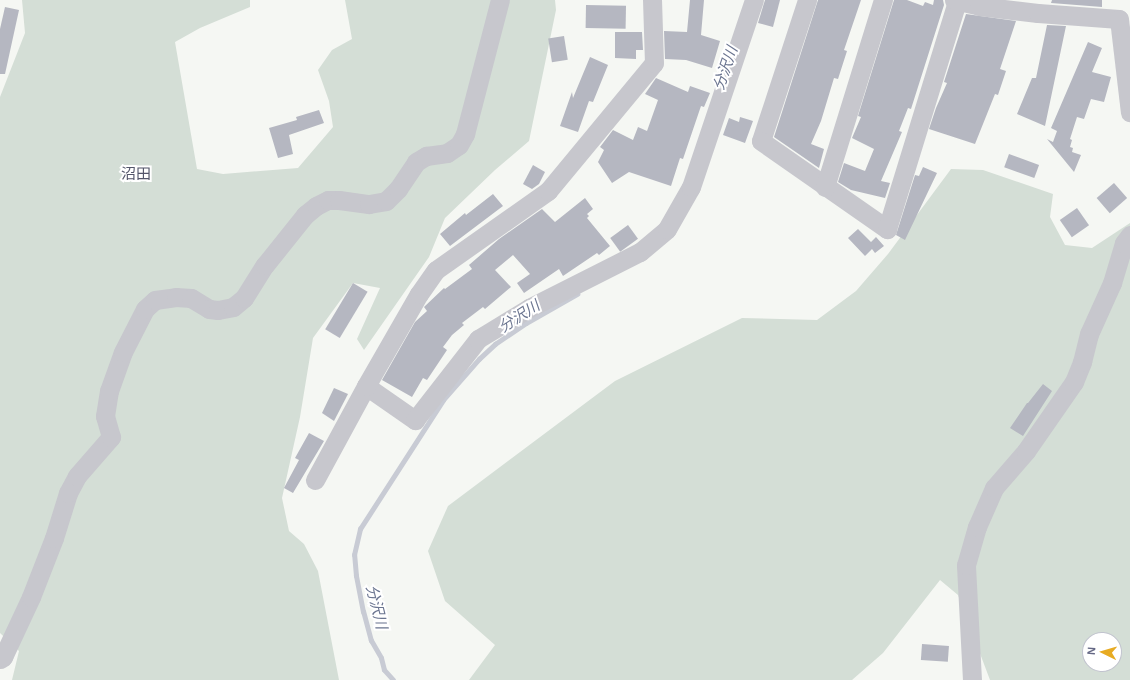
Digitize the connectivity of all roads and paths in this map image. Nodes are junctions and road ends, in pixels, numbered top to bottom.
1 (500, 0) edge
2 (652, 0) edge
3 (754, 0) edge
4 (807, 0) edge
5 (883, 0) edge
6 (956, 0) edge
7 (1130, 112) edge
8 (825, 187) junction
9 (1130, 235) edge
10 (366, 386) junction
11 (315, 480) dead end
12 (0, 659) edge
13 (972, 680) edge

1 - 12 street
2 - 10 street
3 - 10 street
4 - 8 street
5 - 8 street
6 - 7 street
6 - 8 street
9 - 13 street
10 - 11 street

